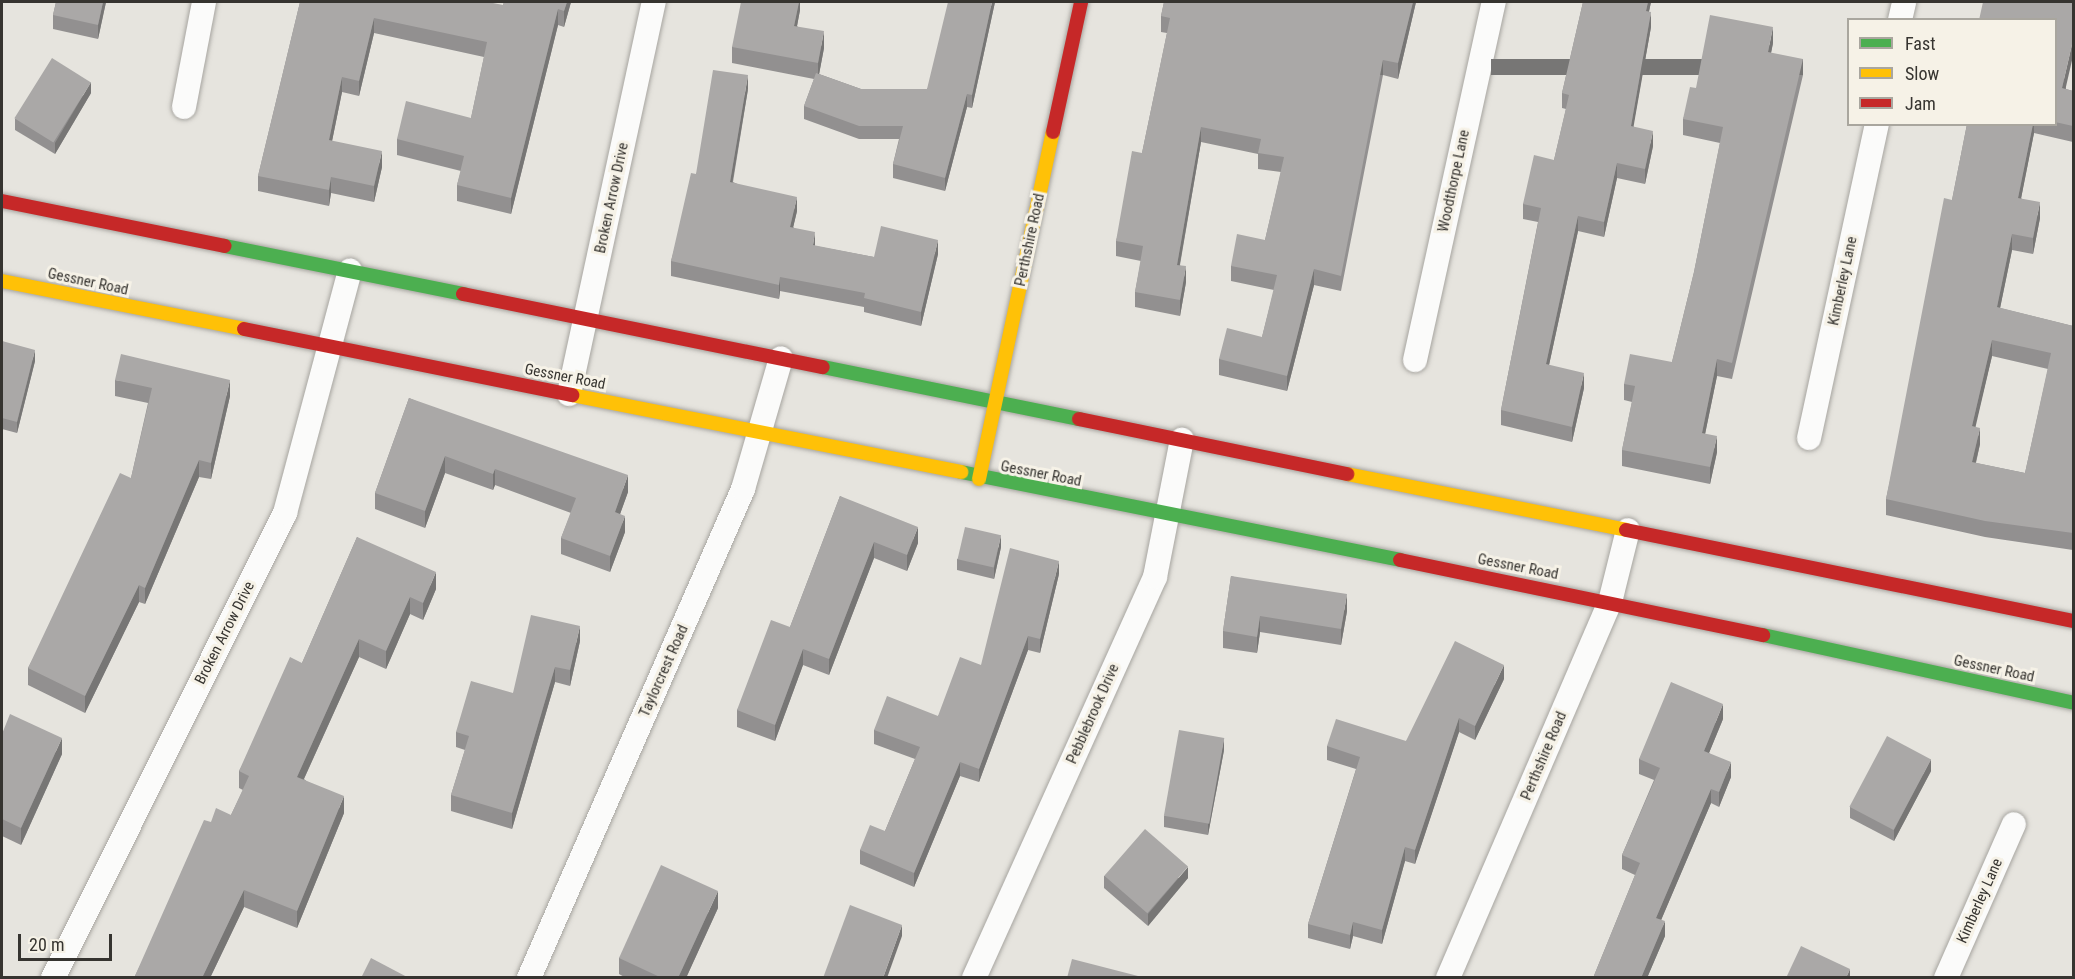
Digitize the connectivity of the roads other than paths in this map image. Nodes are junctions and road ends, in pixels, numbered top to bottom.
1 (204, 2) edge
2 (654, 2) edge
3 (1081, 2) edge
4 (1494, 2) edge
5 (1904, 2) edge
6 (1900, 18) edge
7 (184, 107) dead end
8 (1877, 126) edge
9 (2, 201) edge
10 (350, 271) junction
11 (2, 281) edge
12 (585, 318) junction
13 (333, 350) junction
14 (781, 358) junction
15 (1414, 360) dead end
16 (569, 394) junction
17 (995, 403) junction
18 (762, 436) junction
19 (1809, 438) dead end
20 (1182, 440) junction
21 (979, 479) junction
22 (1170, 515) junction
23 (1629, 530) junction
24 (1611, 602) junction
25 (2073, 621) edge
26 (2073, 703) edge
27 (2014, 824) dead end
28 (53, 978) edge
29 (529, 978) edge
30 (974, 978) edge
31 (1448, 978) edge
32 (1946, 978) edge

1 - 7 street
2 - 12 street, Broken Arrow Drive
3 - 17 main road, Perthshire Road
4 - 15 street, Woodthorpe Lane
5 - 6 street
8 - 19 street, Kimberley Lane
9 - 10 main road
10 - 12 main road
10 - 13 street, Broken Arrow Drive
11 - 13 main road, Gessner Road
12 - 14 main road
12 - 16 street, Broken Arrow Drive
13 - 16 main road, Gessner Road
13 - 28 street, Broken Arrow Drive
14 - 17 main road
14 - 18 street, Taylorcrest Road
16 - 18 main road, Gessner Road
17 - 20 main road
17 - 21 main road, Perthshire Road
18 - 21 main road, Gessner Road
18 - 29 street, Taylorcrest Road
20 - 22 street, Pebblebrook Drive
20 - 23 main road
21 - 22 main road, Gessner Road
22 - 24 main road, Gessner Road
22 - 30 street, Pebblebrook Drive
23 - 24 street, Perthshire Road
23 - 25 main road
24 - 26 main road, Gessner Road
24 - 31 street, Perthshire Road
27 - 32 street, Kimberley Lane

